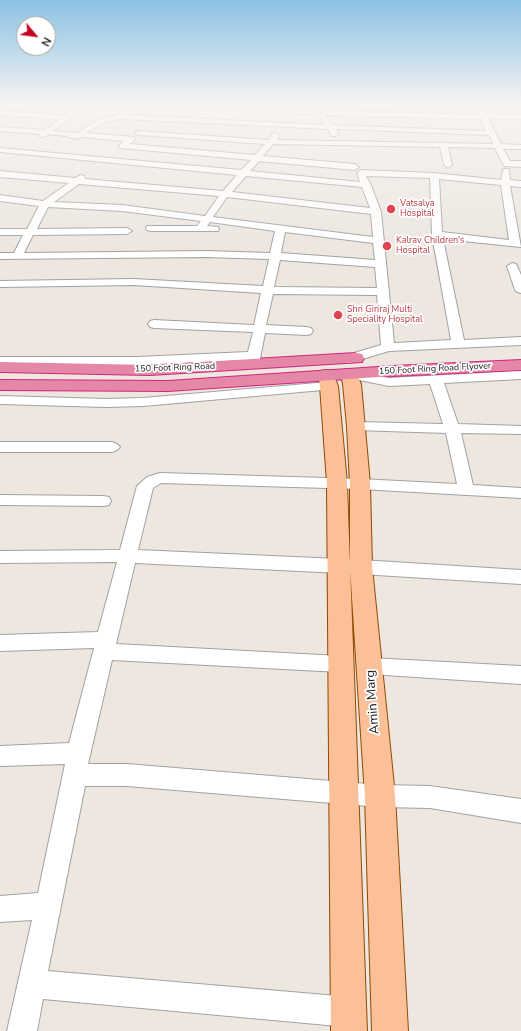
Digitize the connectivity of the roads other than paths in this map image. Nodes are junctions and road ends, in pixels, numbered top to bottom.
1 (20, 152) edge
2 (55, 152) edge
3 (113, 152) edge
4 (150, 152) edge
5 (263, 152) edge
6 (347, 152) edge
7 (445, 152) edge
8 (501, 152) edge
9 (51, 155) junction
10 (257, 159) junction
11 (99, 160) junction
12 (507, 164) junction
13 (521, 164) edge
14 (448, 165) dead end
15 (358, 170) junction
16 (243, 173) junction
17 (0, 174) edge
18 (434, 176) junction
19 (78, 181) junction
20 (505, 182) junction
21 (521, 184) edge
22 (367, 185) junction
23 (225, 194) junction
24 (0, 198) edge
25 (44, 207) junction
26 (14, 210) dead end
27 (376, 212) junction
28 (208, 218) junction
29 (516, 223) edge
30 (151, 228) dead end
31 (200, 229) junction
32 (281, 229) junction
33 (31, 231) junction
34 (127, 231) dead end
35 (0, 232) edge
36 (438, 235) junction
37 (379, 241) junction
38 (518, 244) edge
39 (0, 256) edge
40 (17, 256) junction
41 (275, 256) junction
42 (381, 264) junction
43 (512, 266) dead end
44 (0, 284) edge
45 (268, 290) junction
46 (521, 290) edge
47 (384, 292) junction
48 (154, 324) dead end
49 (260, 328) junction
50 (307, 331) dead end
51 (521, 341) edge
52 (458, 344) junction
53 (388, 347) junction
54 (521, 353) edge
55 (252, 360) junction
56 (0, 361) edge
57 (521, 365) edge
58 (0, 367) edge
59 (432, 368) junction
60 (338, 374) junction
61 (521, 375) edge
62 (0, 385) edge
63 (0, 400) edge
64 (356, 426) junction
65 (452, 428) junction
66 (521, 430) edge
67 (0, 447) edge
68 (112, 447) dead end
69 (348, 483) junction
70 (466, 489) junction
71 (521, 493) edge
72 (0, 500) edge
73 (102, 501) dead end
74 (0, 556) edge
75 (127, 556) junction
76 (350, 566) junction
77 (521, 578) edge
78 (0, 643) edge
79 (105, 645) junction
80 (340, 664) junction
81 (370, 666) junction
82 (521, 675) edge
83 (0, 756) edge
84 (76, 764) junction
85 (344, 793) junction
86 (380, 796) junction
87 (521, 811) edge
88 (48, 905) junction
89 (0, 909) edge
90 (32, 984) junction
91 (349, 1021) edge
92 (22, 1031) edge
93 (390, 1031) edge

1 - 9 street
2 - 9 street
3 - 11 street
4 - 10 street
5 - 10 street
6 - 15 street
7 - 14 street
8 - 12 street
9 - 11 street
10 - 15 street
10 - 16 street
11 - 16 street
11 - 19 street
12 - 13 street
12 - 20 street
15 - 18 street
15 - 22 street
16 - 22 street
16 - 23 street
17 - 19 street
18 - 20 street
18 - 36 street
19 - 23 street
19 - 25 street
20 - 21 street
20 - 29 street
22 - 27 street
23 - 27 street
23 - 28 street
24 - 25 street
25 - 26 street
25 - 28 street
25 - 33 street
27 - 37 street
28 - 31 street
28 - 32 street
29 - 38 street
30 - 31 street
31 - 32 street
32 - 37 street
32 - 41 street
33 - 34 street
33 - 35 street
33 - 40 street
36 - 38 street
36 - 52 street
37 - 42 street
39 - 40 street
40 - 41 street
41 - 42 street
41 - 45 street
42 - 47 street
43 - 46 street
44 - 45 street
45 - 47 street
45 - 49 street
47 - 53 street
48 - 49 street
49 - 50 street
49 - 55 street
51 - 52 street
52 - 53 street
53 - 60 street
54 - 59 highway, 150 Foot Ring Road Flyover
55 - 56 street
55 - 58 highway, 150 Foot Ring Road
55 - 60 highway, 150 Foot Ring Road
57 - 59 highway, 150 Foot Ring Road Flyover
59 - 60 highway, 150 Foot Ring Road Flyover
59 - 61 street
59 - 65 street
60 - 62 highway, 150 Foot Ring Road
60 - 63 street
60 - 64 main road, Amin Marg
60 - 69 main road, Amin Marg
64 - 65 street
64 - 69 main road, Amin Marg
65 - 66 street
65 - 70 street
67 - 68 street
69 - 70 street
69 - 75 street
69 - 76 main road, Amin Marg
70 - 71 street
72 - 73 street
74 - 75 street
75 - 76 street
75 - 79 street
76 - 77 street
76 - 80 main road, Amin Marg
76 - 81 main road, Amin Marg
78 - 79 street
79 - 80 street
79 - 84 street
80 - 85 main road, Amin Marg
81 - 82 street
81 - 86 main road, Amin Marg
83 - 84 street
84 - 85 street
84 - 88 street
85 - 86 street
85 - 91 main road, Amin Marg
86 - 87 street
86 - 93 main road, Amin Marg
88 - 89 street
88 - 90 street
90 - 91 street
90 - 92 street

